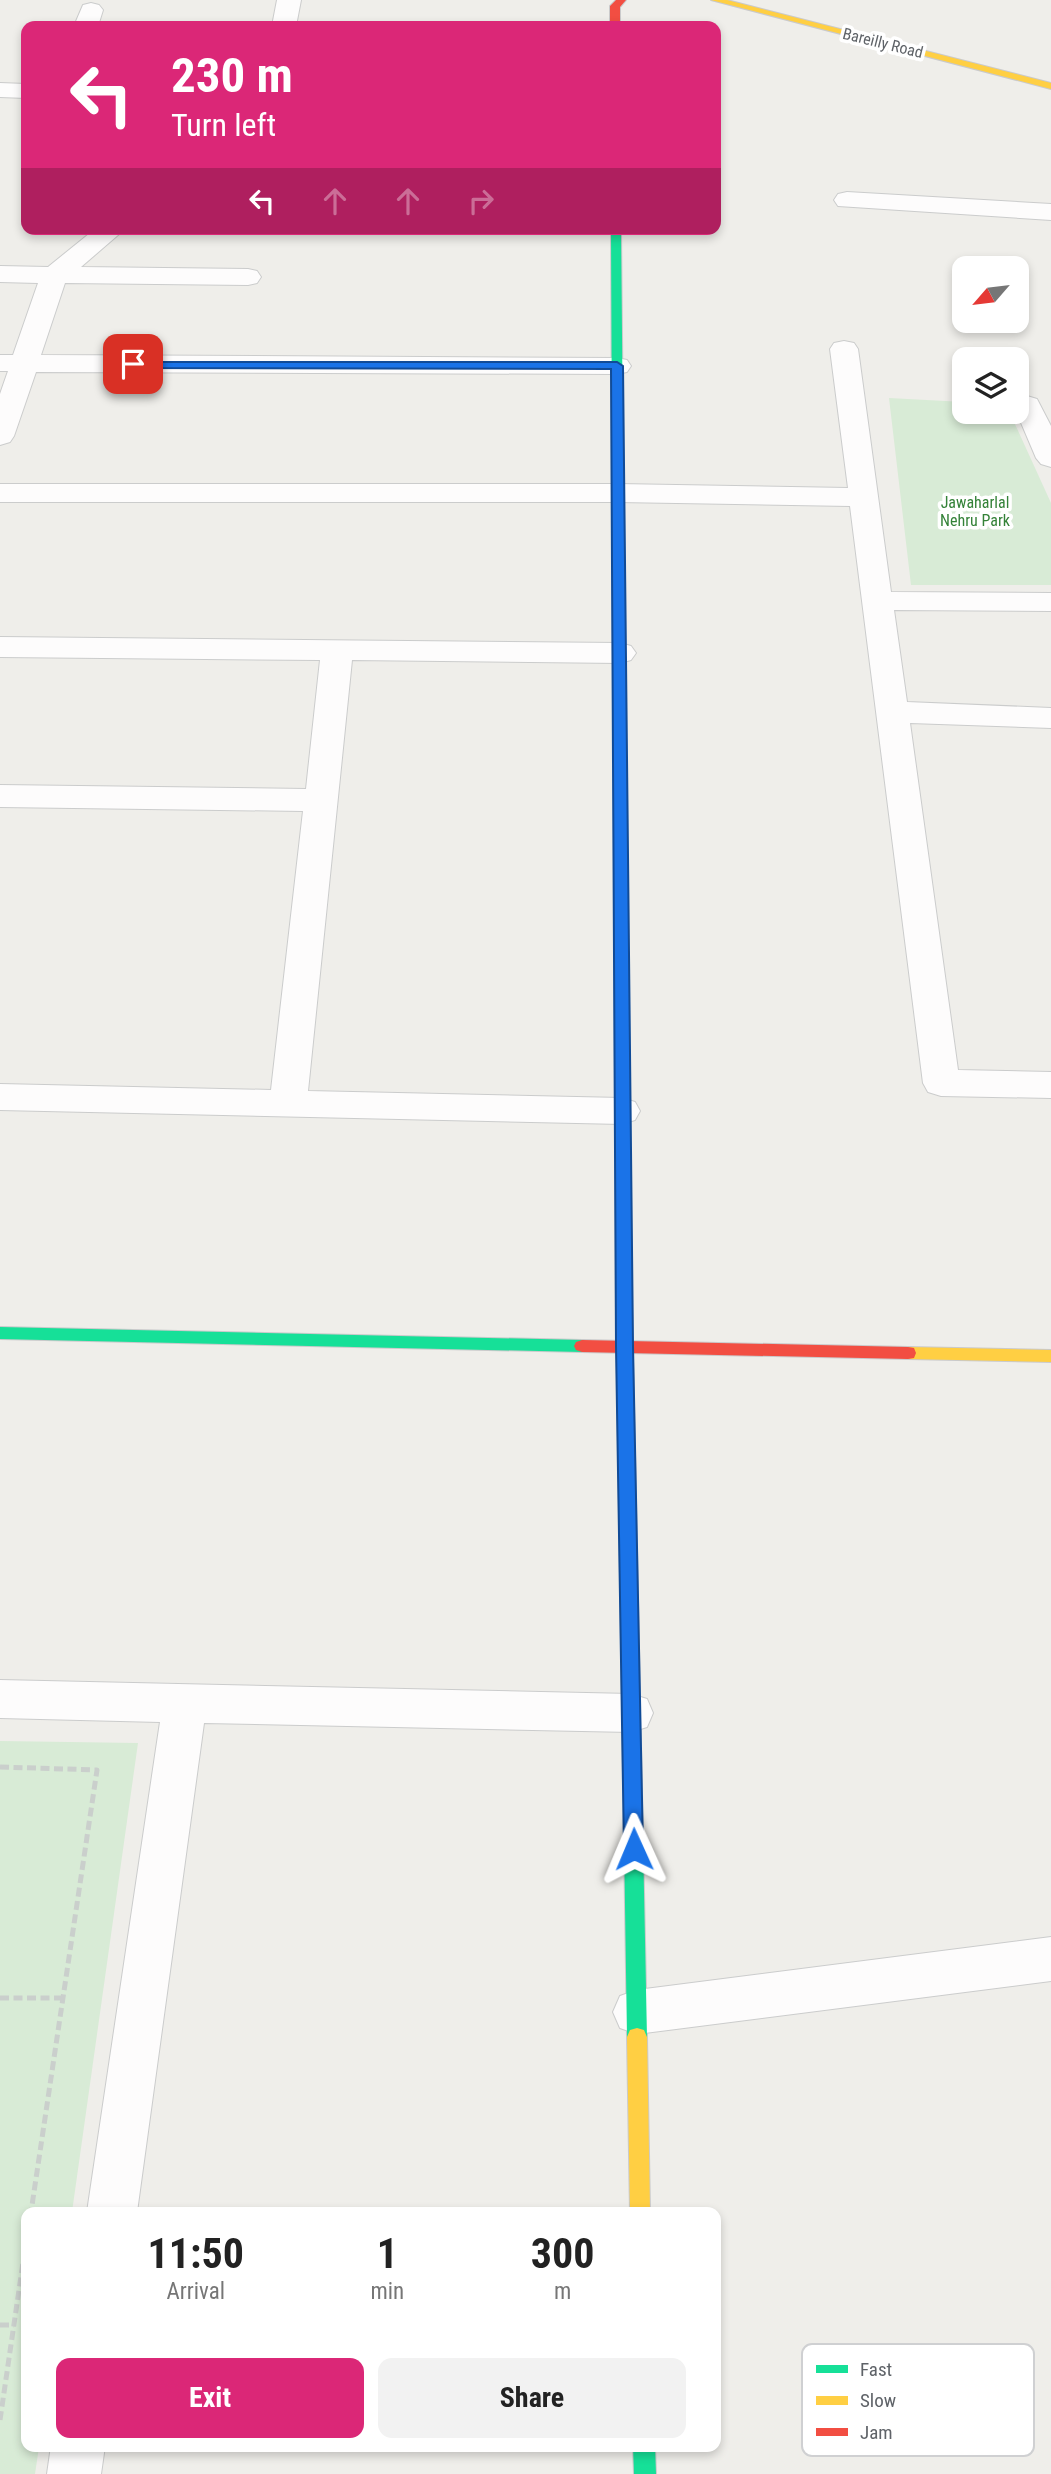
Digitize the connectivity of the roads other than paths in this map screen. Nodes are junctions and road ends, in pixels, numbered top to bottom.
1 (289, 0) edge
2 (621, 0) edge
3 (716, 0) edge
4 (286, 21) edge
5 (615, 21) edge
6 (1051, 86) edge
7 (0, 90) edge
8 (21, 90) edge
9 (847, 200) dead end
10 (1051, 212) edge
11 (104, 235) edge
12 (617, 235) edge
13 (0, 274) edge
14 (54, 275) junction
15 (248, 277) dead end
16 (844, 349) dead end
17 (13, 364) edge
18 (617, 366) junction
19 (1029, 409) edge
20 (0, 436) edge
21 (1051, 458) edge
22 (0, 493) edge
23 (618, 493) junction
24 (863, 496) junction
25 (876, 601) junction
26 (1051, 602) edge
27 (0, 647) edge
28 (337, 651) junction
29 (620, 653) junction
30 (890, 712) junction
31 (1051, 718) edge
32 (0, 796) edge
33 (321, 800) junction
34 (1051, 1085) edge
35 (0, 1097) edge
36 (288, 1104) junction
37 (622, 1111) junction
38 (0, 1333) edge
39 (624, 1346) junction
40 (1051, 1356) edge
41 (0, 1699) edge
42 (185, 1703) junction
43 (631, 1713) junction
44 (1051, 1959) edge
45 (637, 2012) junction
46 (112, 2207) edge
47 (640, 2207) edge
48 (77, 2452) edge
49 (644, 2452) edge
50 (74, 2474) edge
51 (645, 2474) edge

1 - 4 street
2 - 5 street
3 - 6 street, Bareilly Road
7 - 8 street
9 - 10 street
11 - 14 street
12 - 18 street
13 - 14 street
14 - 15 street
14 - 17 street
16 - 24 street
17 - 18 street
17 - 20 street
18 - 23 street
19 - 21 street
22 - 23 street
23 - 24 street
23 - 29 street
24 - 25 street
25 - 26 street
25 - 30 street
27 - 28 street
28 - 29 street
28 - 33 street
29 - 37 street
30 - 31 street
30 - 34 street
32 - 33 street
33 - 36 street
35 - 36 street
36 - 37 street
37 - 39 street
38 - 39 street
39 - 40 street
39 - 43 street
41 - 42 street
42 - 43 street
42 - 46 street
43 - 45 street
44 - 45 street
45 - 47 street
48 - 50 street
49 - 51 street

